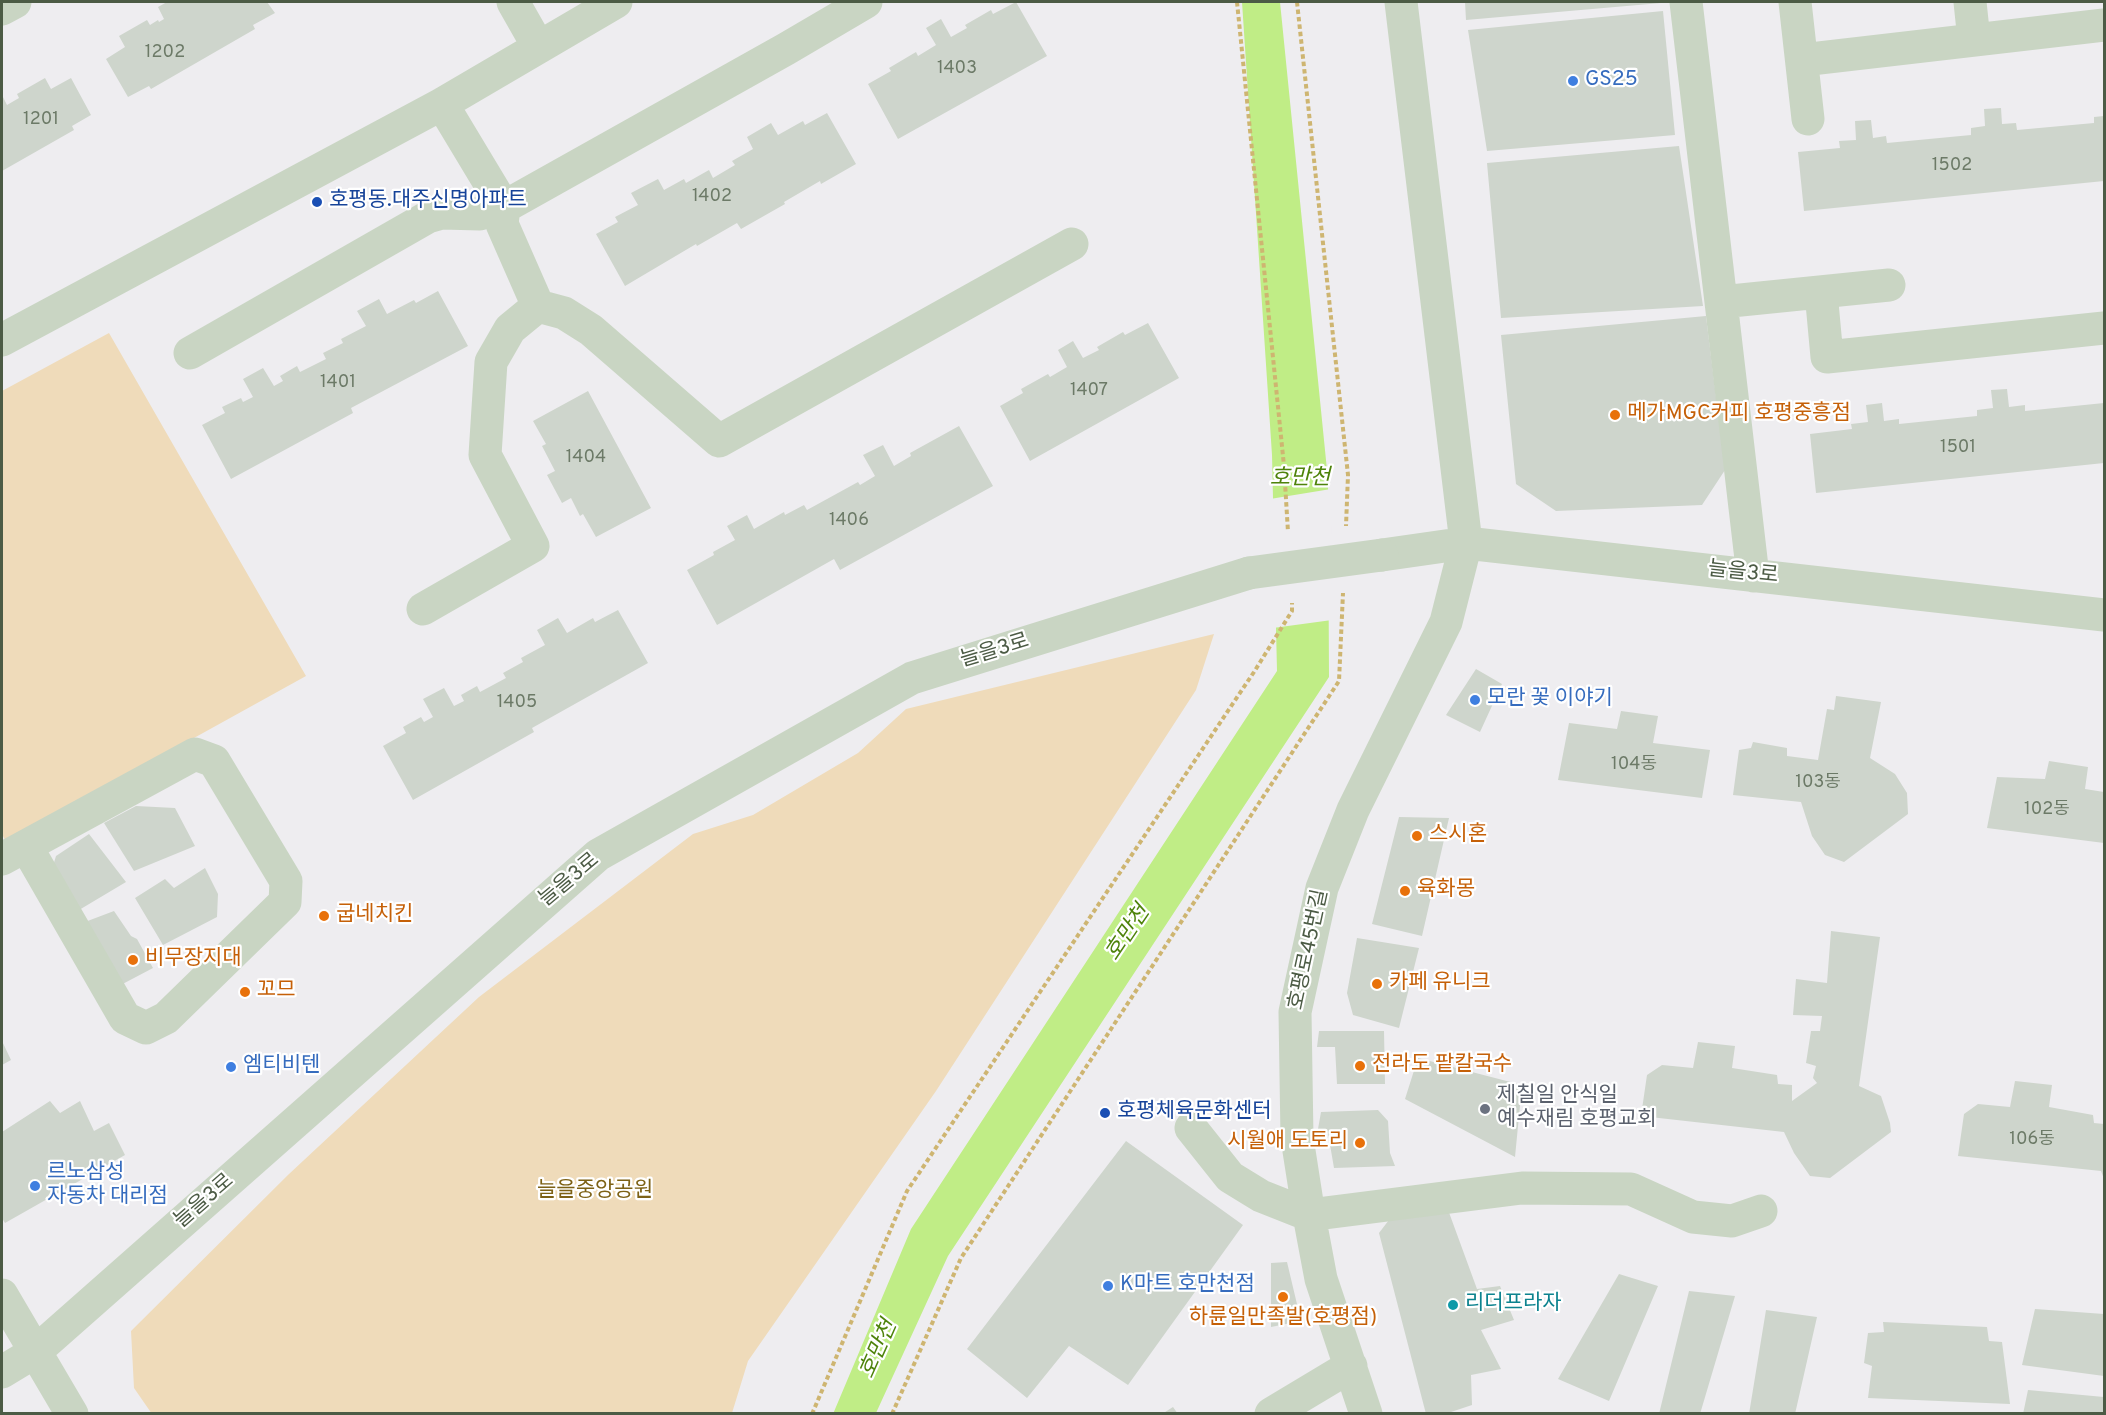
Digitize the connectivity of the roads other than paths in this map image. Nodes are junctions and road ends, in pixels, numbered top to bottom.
1 (15, 2) edge
2 (513, 2) edge
3 (616, 2) edge
4 (866, 2) edge
5 (1401, 2) edge
6 (1686, 2) edge
7 (1795, 2) edge
8 (1970, 2) edge
9 (2, 9) edge
10 (2104, 25) edge
11 (1974, 40) junction
12 (538, 46) junction
13 (1802, 60) junction
14 (442, 104) junction
15 (1808, 119) dead end
16 (504, 207) junction
17 (1072, 244) dead end
18 (1889, 285) dead end
19 (1821, 292) junction
20 (1721, 302) junction
21 (538, 306) junction
22 (2104, 328) edge
23 (2, 340) edge
24 (190, 353) dead end
25 (1466, 543) junction
26 (1753, 576) junction
27 (423, 609) dead end
28 (2104, 615) edge
29 (14, 852) edge
30 (1191, 1128) dead end
31 (1761, 1211) dead end
32 (1309, 1215) junction
33 (2, 1295) edge
34 (35, 1352) junction
35 (1351, 1366) junction
36 (2, 1372) edge
37 (72, 1413) edge
38 (1271, 1413) edge
39 (1366, 1413) edge

1 - 9 street
2 - 12 street
3 - 12 street
4 - 16 street
5 - 25 street
6 - 20 street
7 - 13 street
8 - 11 street
10 - 11 street
11 - 13 street
12 - 14 street
13 - 15 street
14 - 16 street
14 - 23 street
16 - 21 street
16 - 24 street
17 - 21 street
18 - 19 street
19 - 20 street
19 - 22 street
20 - 26 street
21 - 27 street
25 - 26 street, 늘을3로
25 - 32 street, 호평로45번길
25 - 34 street, 늘을3로, bridge
26 - 28 street, 늘을3로
29 - 29 street
30 - 32 street
31 - 32 street
32 - 35 street, 호평로45번길
33 - 34 street
34 - 36 street, 늘을3로
34 - 37 street
35 - 38 street
35 - 39 street, 호평로45번길

